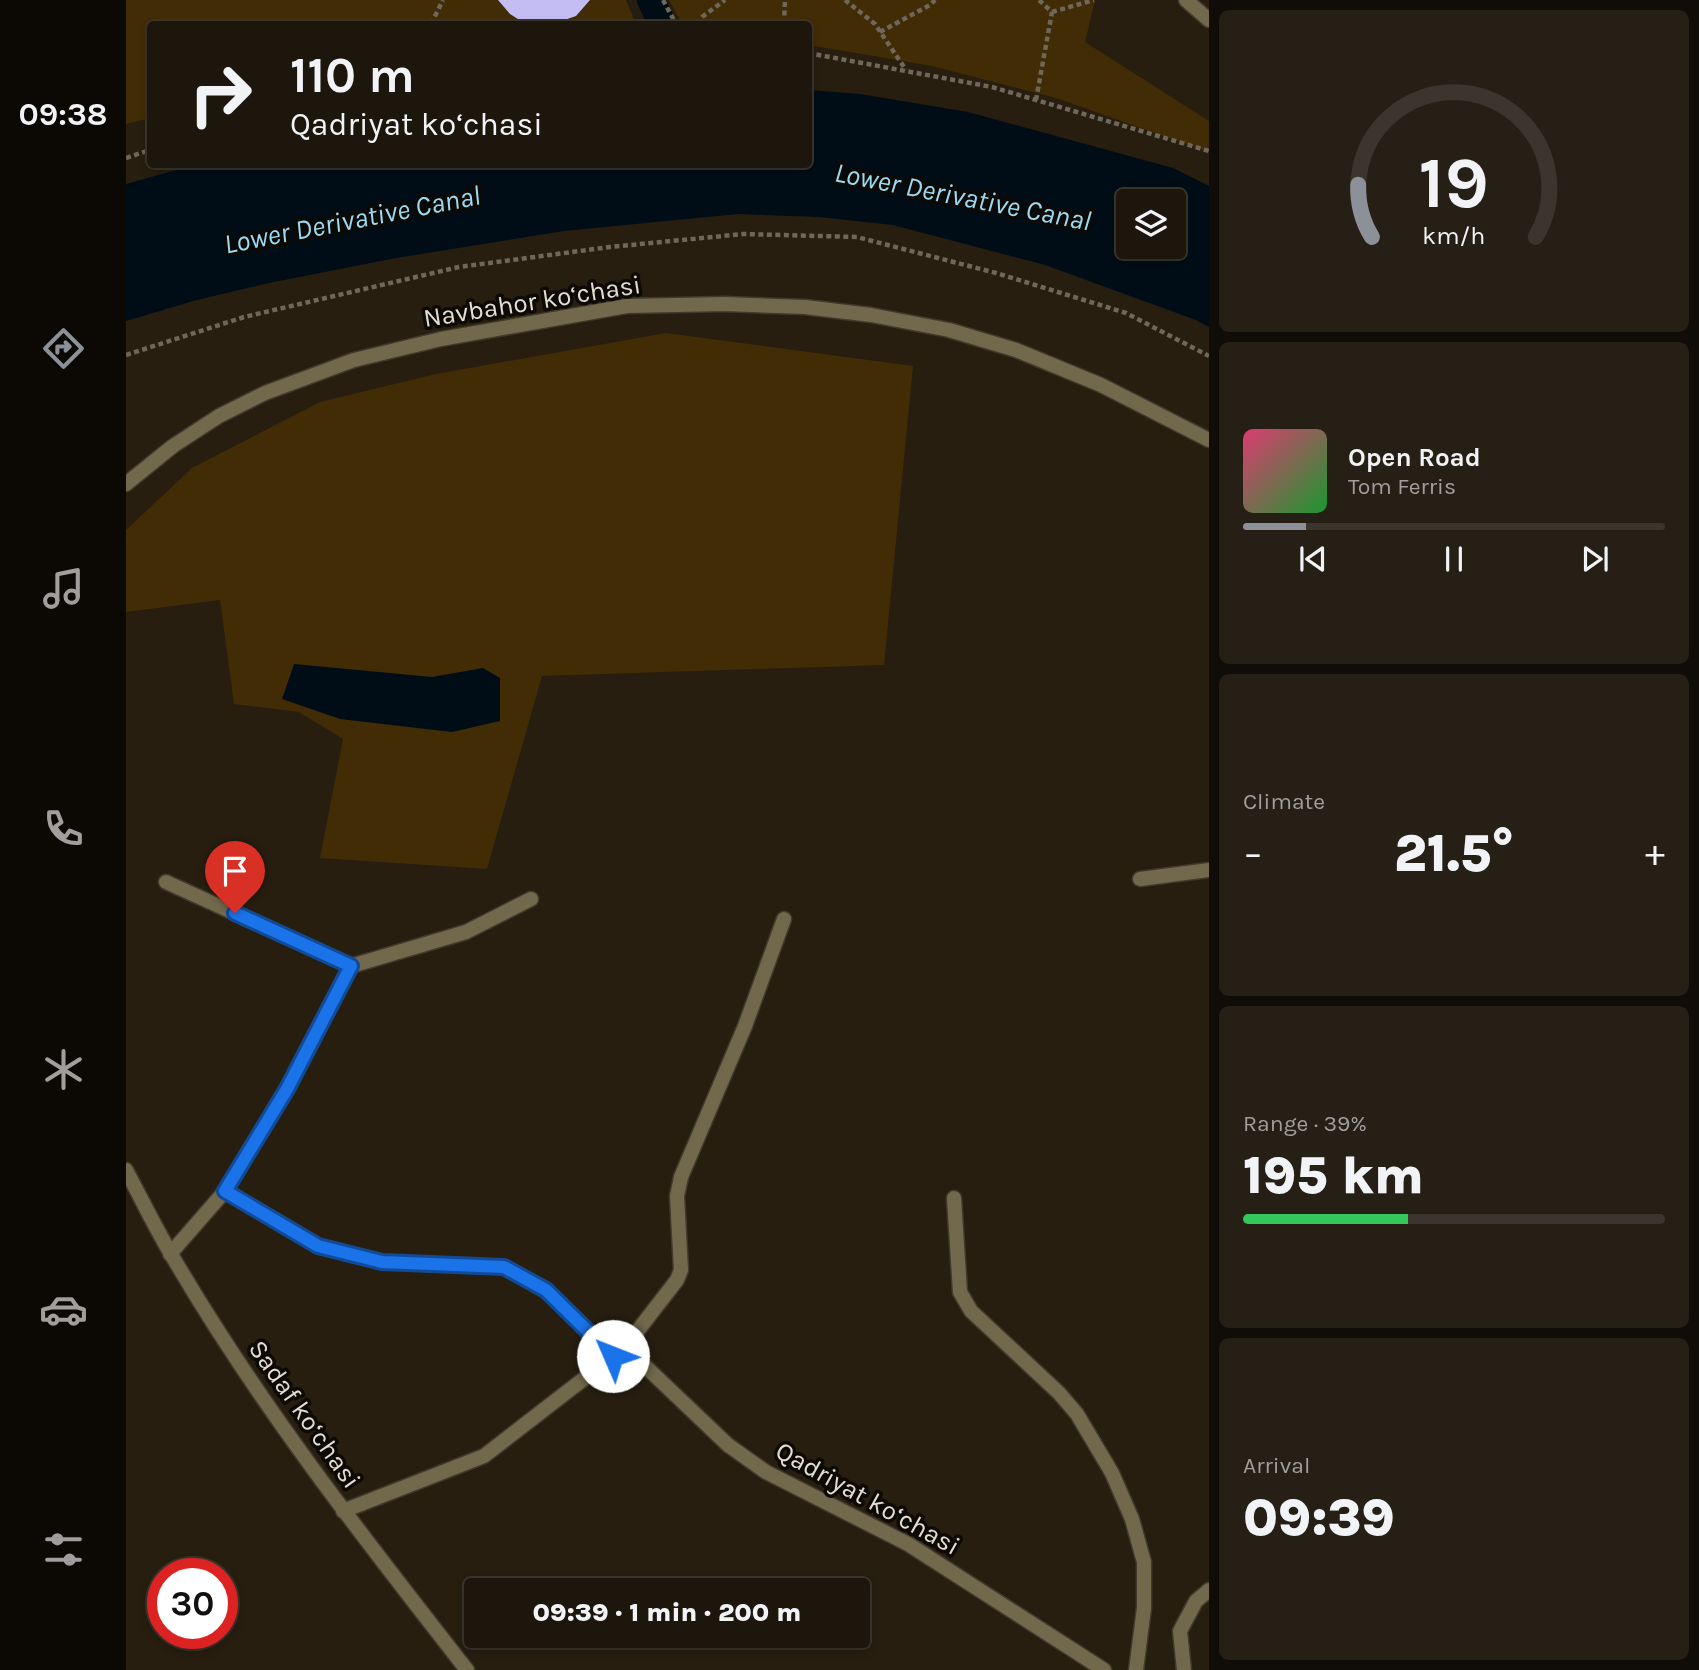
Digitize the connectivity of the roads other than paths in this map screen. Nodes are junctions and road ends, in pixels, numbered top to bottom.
1 (1186, 0) edge
2 (1209, 20) edge
3 (1209, 440) edge
4 (126, 484) edge
5 (1209, 870) edge
6 (1140, 879) dead end
7 (166, 881) dead end
8 (531, 899) dead end
9 (783, 919) dead end
10 (351, 966) junction
11 (126, 1170) edge
12 (225, 1191) junction
13 (954, 1198) dead end
14 (170, 1254) junction
15 (625, 1347) junction
16 (613, 1356) junction
17 (343, 1511) junction
18 (1209, 1590) edge
19 (467, 1670) edge
20 (1104, 1670) edge
21 (1136, 1670) edge
22 (1184, 1670) edge

1 - 2 street
3 - 4 street, Navbahor ko‘chasi
5 - 6 street
7 - 10 street
8 - 10 street
9 - 15 street
10 - 12 street
11 - 14 street, Sadaf ko‘chasi
12 - 14 street
12 - 16 street
13 - 21 street
14 - 17 street, Sadaf ko‘chasi
15 - 16 street
15 - 20 street, Qadriyat ko‘chasi
16 - 17 street
17 - 19 street, Sadaf ko‘chasi
18 - 22 street

